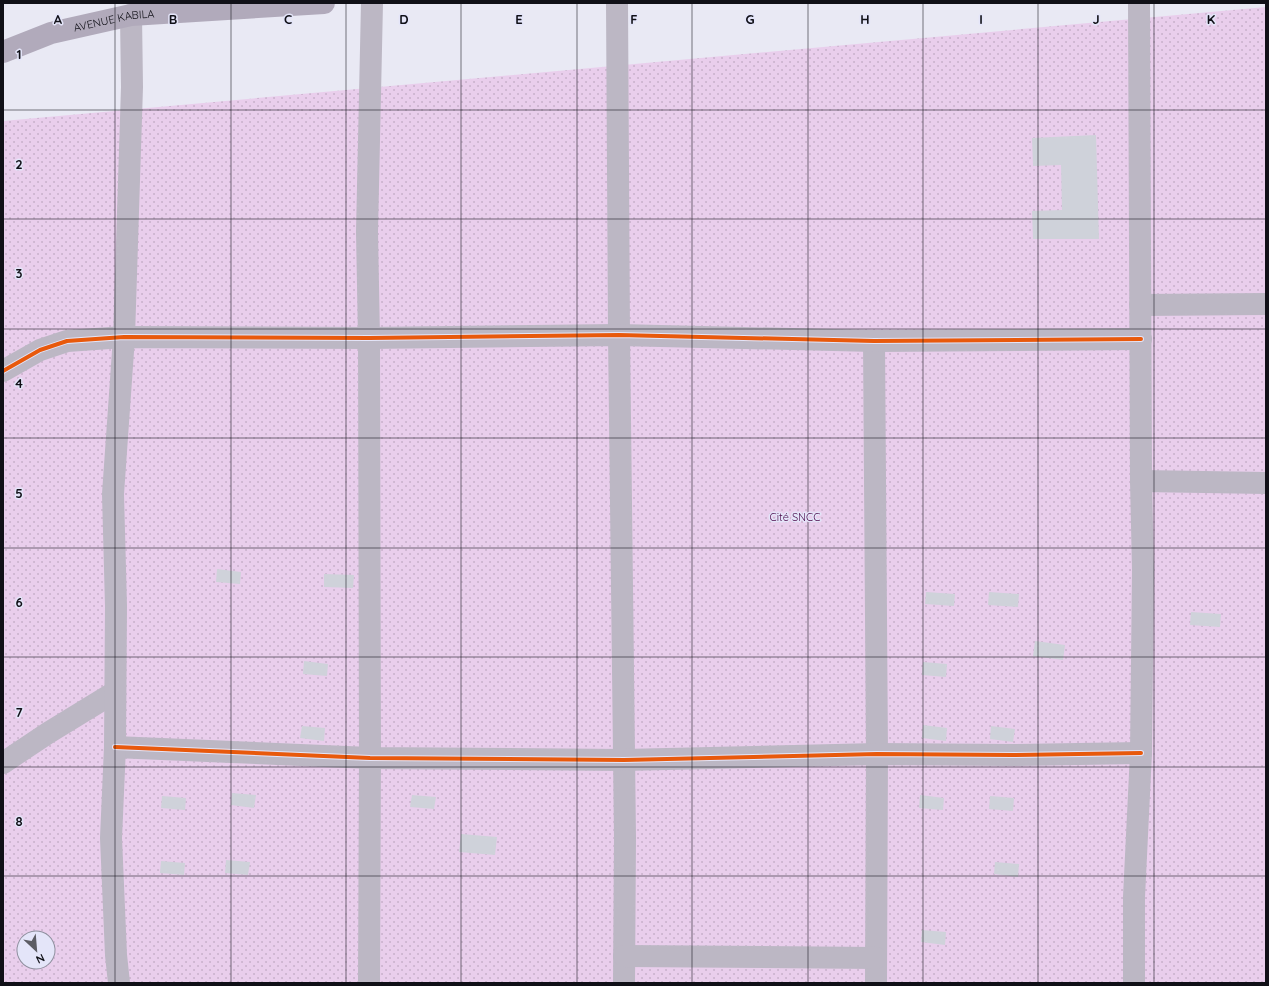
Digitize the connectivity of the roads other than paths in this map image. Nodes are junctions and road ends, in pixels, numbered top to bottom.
1 (324, 3) edge
2 (372, 3) edge
3 (617, 3) edge
4 (1139, 3) edge
5 (132, 15) junction
6 (3, 52) edge
7 (1266, 304) edge
8 (1140, 305) junction
9 (619, 335) junction
10 (124, 337) junction
11 (369, 338) junction
12 (1141, 339) junction
13 (874, 341) junction
14 (3, 371) edge
15 (1141, 481) junction
16 (1266, 483) edge
17 (114, 692) junction
18 (115, 747) junction
19 (1141, 753) junction
20 (877, 754) junction
21 (370, 758) junction
22 (624, 760) junction
23 (3, 763) edge
24 (624, 956) junction
25 (876, 958) junction
26 (119, 983) edge
27 (369, 983) edge
28 (624, 983) edge
29 (876, 983) edge
30 (1134, 983) edge

1 - 5 highway, AVENUE KABILA
2 - 11 street
3 - 9 street
4 - 8 street
5 - 6 highway, AVENUE KABILA
5 - 10 street
7 - 8 street
8 - 12 street
9 - 11 street
9 - 13 street
9 - 22 street
10 - 11 street
10 - 14 street
10 - 17 street
11 - 21 street
12 - 13 street
12 - 15 street
13 - 20 street
15 - 16 street
15 - 19 street
17 - 18 street
17 - 23 street
18 - 21 street
18 - 26 street
19 - 20 street
19 - 30 street
20 - 22 street
20 - 25 street
21 - 22 street
21 - 27 street
22 - 24 street
24 - 25 street
24 - 28 street
25 - 29 street

